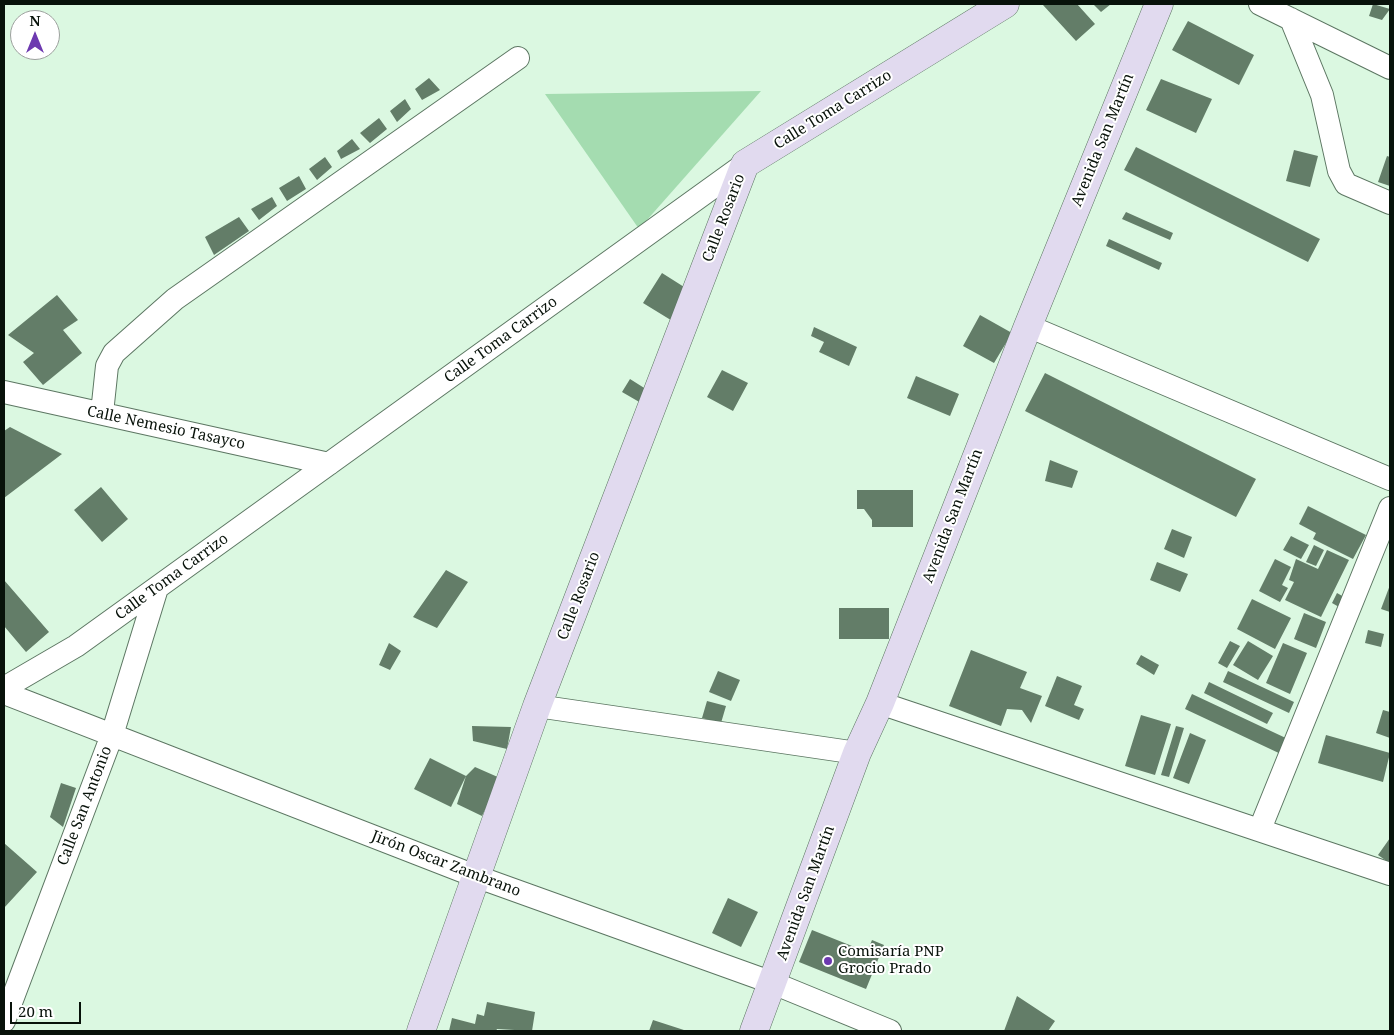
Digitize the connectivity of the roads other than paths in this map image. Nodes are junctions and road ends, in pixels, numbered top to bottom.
1 (1005, 4) edge
2 (1159, 4) edge
3 (1260, 4) edge
4 (1291, 19) junction
5 (518, 58) dead end
6 (1390, 68) edge
7 (745, 164) junction
8 (1390, 203) edge
9 (1028, 326) junction
10 (4, 392) edge
11 (102, 413) junction
12 (329, 464) junction
13 (1390, 479) edge
14 (1390, 508) edge
15 (157, 588) junction
16 (4, 688) edge
17 (4, 694) edge
18 (880, 703) junction
19 (537, 706) junction
20 (112, 735) junction
21 (857, 753) junction
22 (1260, 829) junction
23 (1390, 874) edge
24 (475, 876) junction
25 (773, 984) junction
26 (4, 1021) edge
27 (421, 1031) edge
28 (754, 1031) edge
29 (890, 1031) edge

1 - 7 main road, Calle Toma Carrizo
2 - 9 main road, Avenida San Martín
3 - 4 street
4 - 6 street
4 - 8 street
5 - 11 street
7 - 12 street, Calle Toma Carrizo
7 - 19 main road, Calle Rosario
9 - 13 street
9 - 18 main road, Avenida San Martín
10 - 11 street, Calle Nemesio Tasayco
11 - 12 street, Calle Nemesio Tasayco
12 - 15 street, Calle Toma Carrizo
14 - 22 street
15 - 16 street, Calle Toma Carrizo
15 - 20 street, Calle San Antonio
17 - 20 street, Jirón Oscar Zambrano
18 - 21 main road, Avenida San Martín
18 - 22 street
19 - 21 street
19 - 24 main road, Calle Rosario
20 - 24 street, Jirón Oscar Zambrano
20 - 26 street, Calle San Antonio
21 - 25 main road, Avenida San Martín
22 - 23 street
24 - 25 street, Jirón Oscar Zambrano
24 - 27 main road, Calle Rosario
25 - 28 main road, Avenida San Martín
25 - 29 street, Jirón Oscar Zambrano

